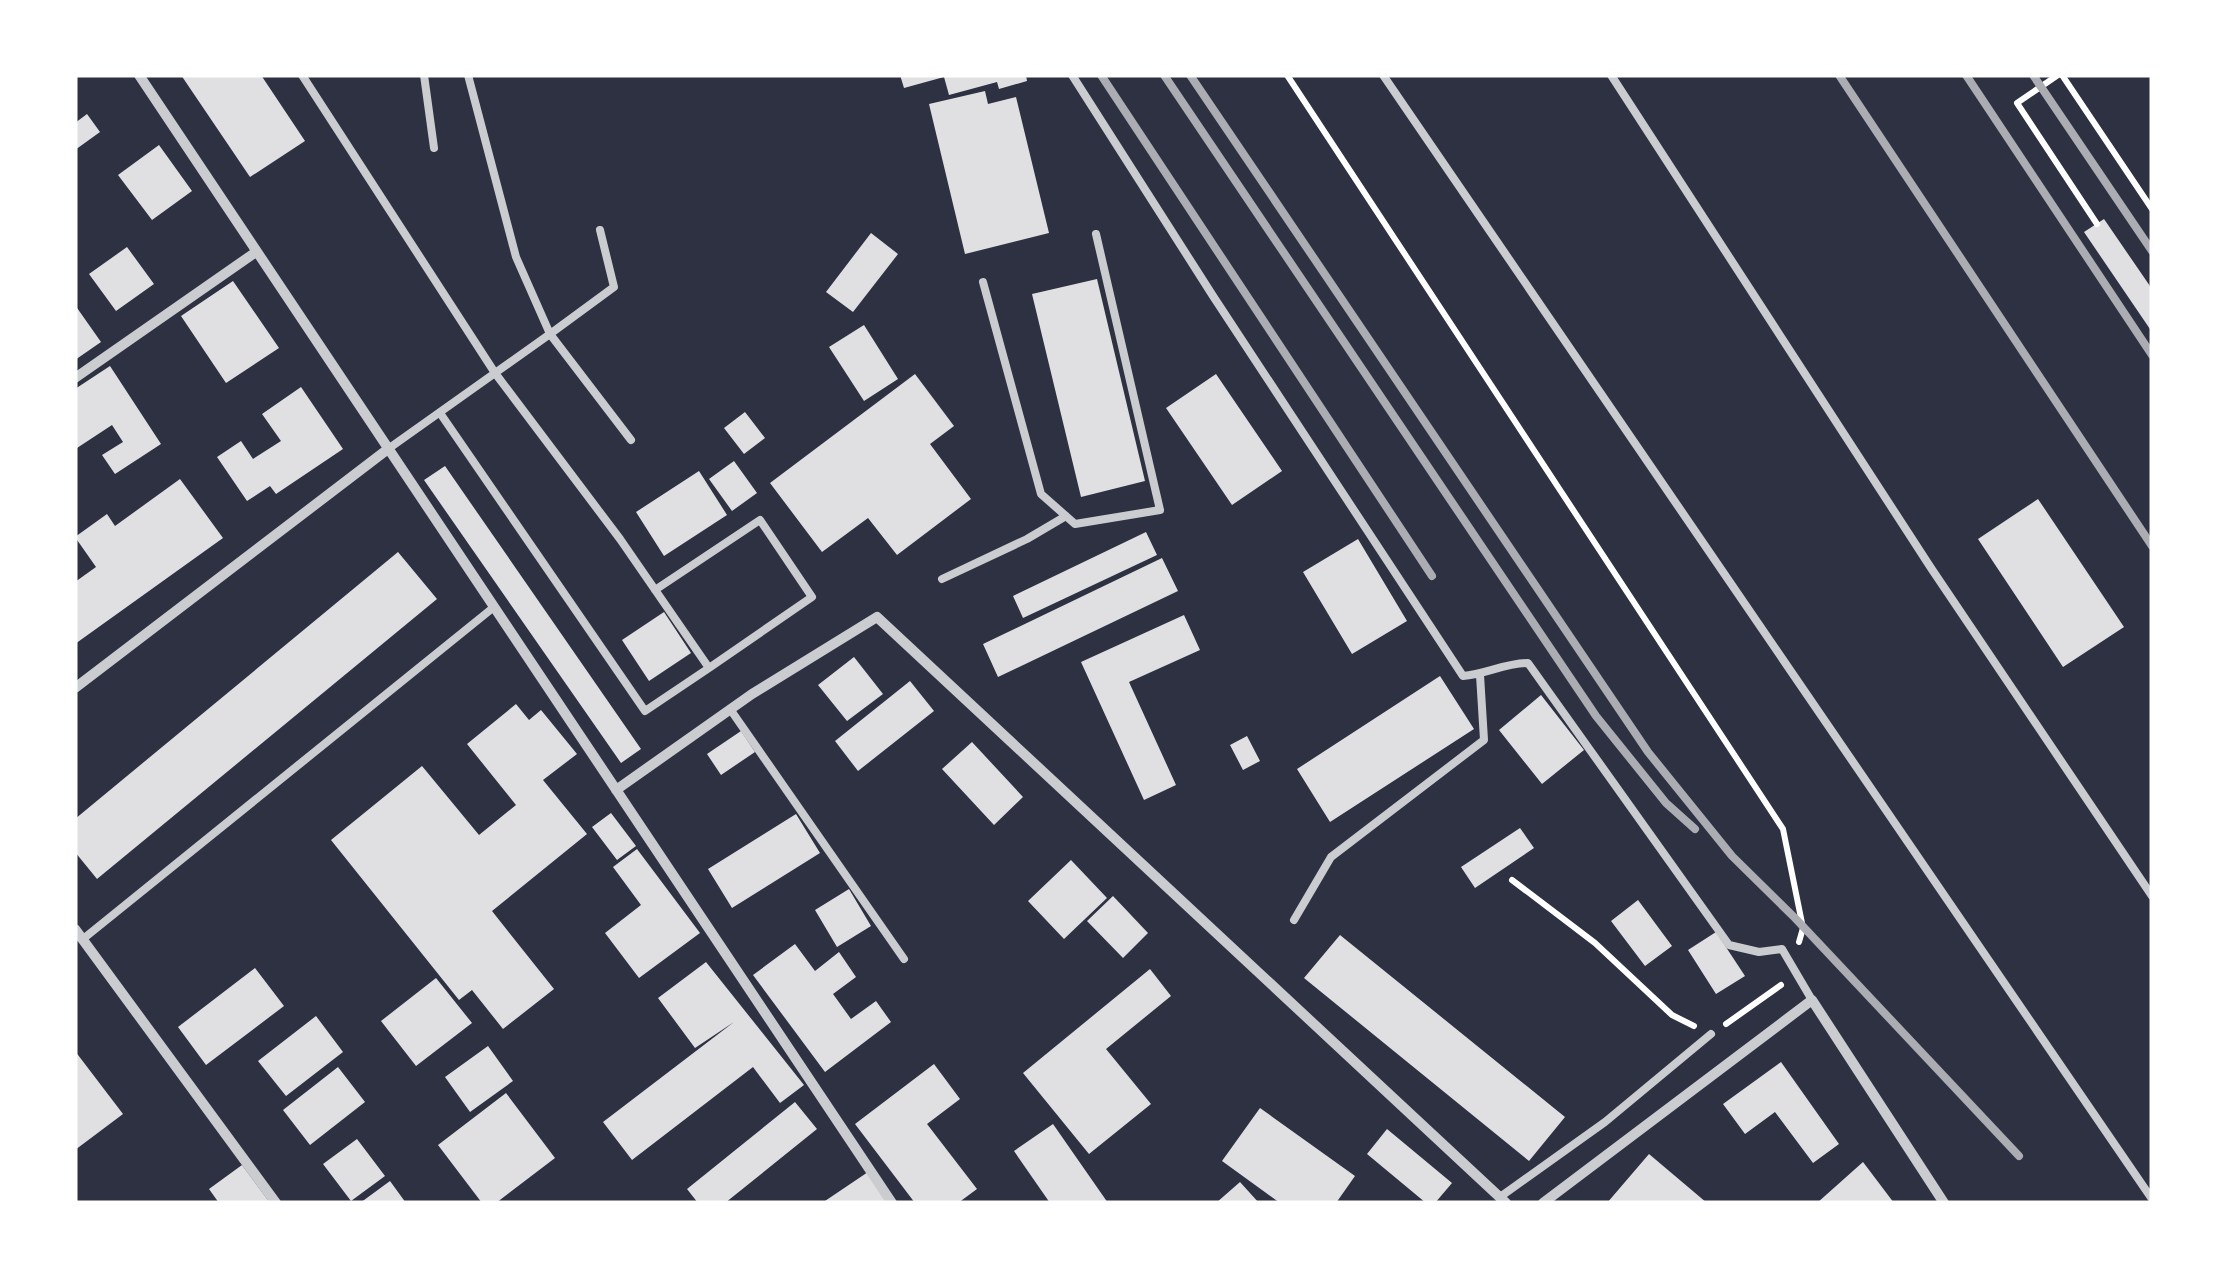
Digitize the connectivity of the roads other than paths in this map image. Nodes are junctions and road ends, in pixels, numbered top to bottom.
1 (140, 75) edge
2 (302, 75) edge
3 (424, 75) edge
4 (468, 75) edge
5 (1072, 75) edge
6 (1382, 75) edge
7 (1611, 75) edge
8 (434, 148) dead end
9 (600, 230) dead end
10 (1096, 234) dead end
11 (256, 252) junction
12 (983, 282) dead end
13 (550, 334) junction
14 (494, 374) junction
15 (75, 378) edge
16 (440, 412) junction
17 (631, 440) dead end
18 (388, 449) junction
19 (1066, 516) junction
20 (942, 579) dead end
21 (655, 590) junction
22 (494, 608) junction
23 (709, 668) junction
24 (1480, 674) junction
25 (75, 688) edge
26 (730, 709) junction
27 (616, 790) junction
28 (2152, 896) edge
29 (1294, 920) dead end
30 (75, 929) edge
31 (83, 940) junction
32 (904, 959) dead end
33 (1812, 1000) junction
34 (1711, 1034) road end
35 (1503, 1200) edge
36 (2152, 1200) edge
37 (276, 1203) edge
38 (892, 1203) edge
39 (1544, 1203) edge
40 (1944, 1203) edge

1 - 11 street
2 - 14 lane
3 - 8 lane
4 - 13 lane
5 - 24 lane
6 - 36 lane
7 - 28 lane
9 - 13 lane
10 - 19 lane
11 - 15 street
11 - 18 street
12 - 19 lane
13 - 14 lane
13 - 17 lane
14 - 16 lane
14 - 21 lane
16 - 18 lane
16 - 23 lane
18 - 22 street
18 - 25 street
19 - 20 lane
21 - 23 lane
21 - 23 lane
22 - 27 street
22 - 31 lane
24 - 29 lane
24 - 33 lane
26 - 27 street
26 - 32 lane
26 - 35 street
27 - 38 street
30 - 31 street
31 - 37 street
33 - 39 street
33 - 40 street
34 - 35 lane

